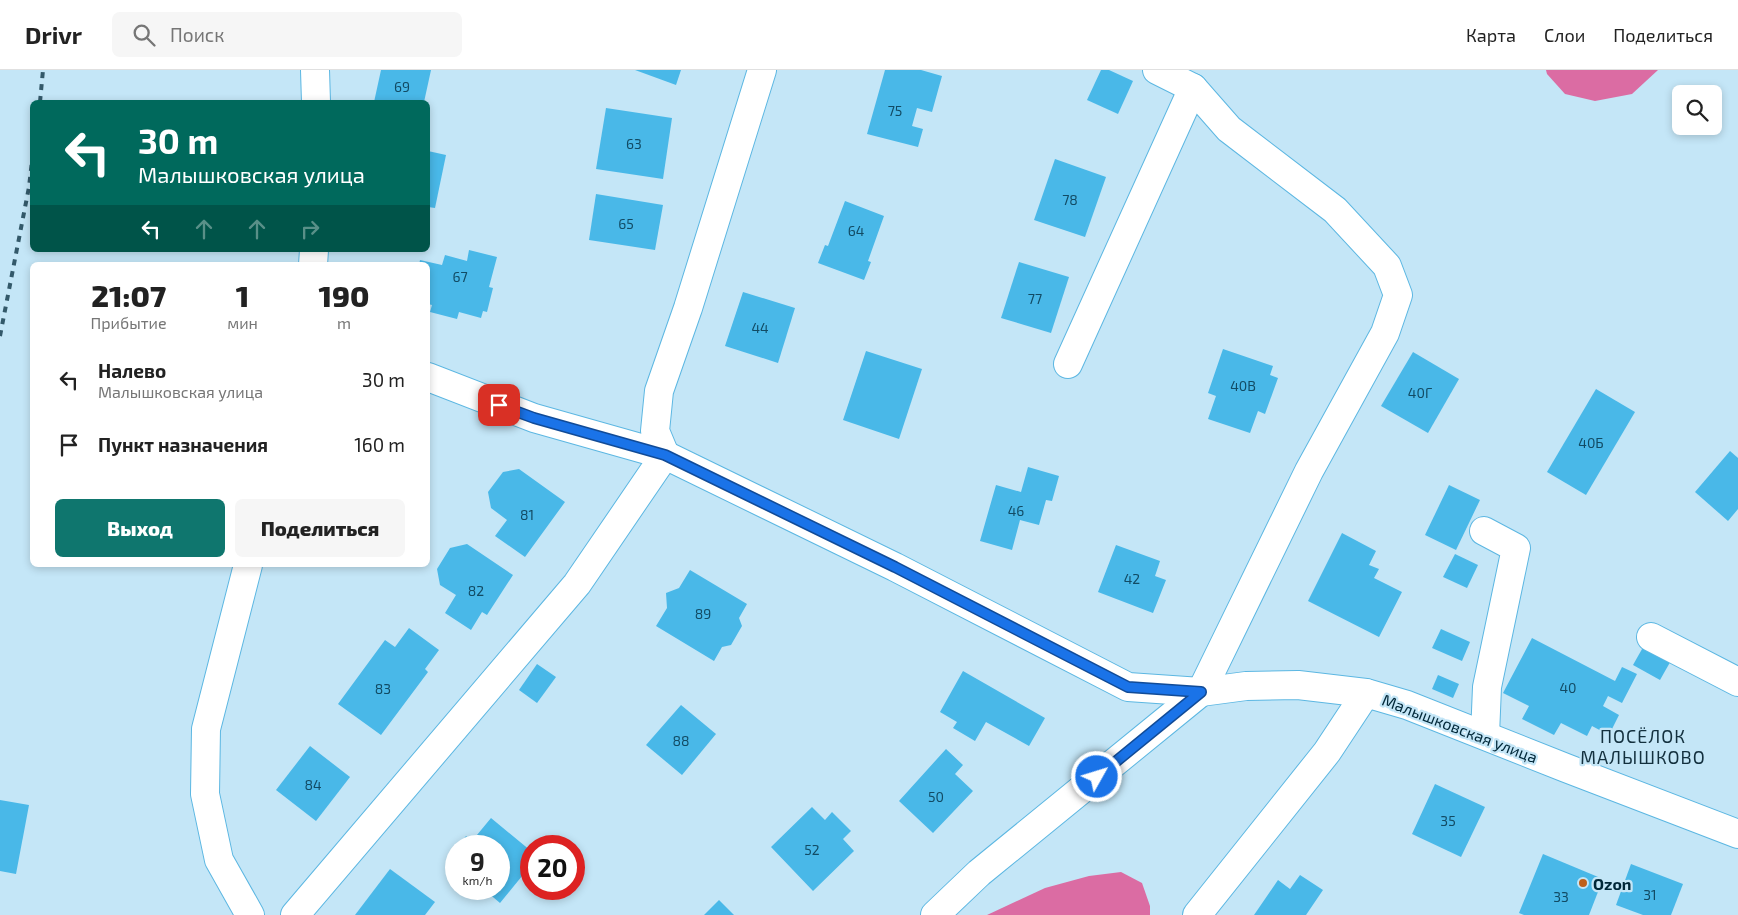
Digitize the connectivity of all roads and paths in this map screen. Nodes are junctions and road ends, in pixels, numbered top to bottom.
1 (315, 70) edge
2 (762, 70) edge
3 (1157, 70) edge
4 (1193, 88) junction
5 (316, 100) edge
6 (1068, 364) dead end
7 (430, 378) edge
8 (665, 455) junction
9 (1484, 532) dead end
10 (247, 567) edge
11 (1651, 637) dead end
12 (1738, 682) edge
13 (1201, 692) junction
14 (1366, 693) junction
15 (1485, 735) junction
16 (1737, 831) edge
17 (250, 915) edge
18 (295, 915) edge
19 (935, 915) edge
20 (1197, 915) edge

1 - 5 street
2 - 8 street
3 - 4 street
4 - 6 street
4 - 13 street
7 - 8 street, Малышковская улица
8 - 13 street, Малышковская улица
8 - 18 street
9 - 15 street
10 - 17 street
11 - 12 street
13 - 14 street, Малышковская улица
13 - 19 street
14 - 15 street, Малышковская улица
14 - 20 street
15 - 16 street, Малышковская улица

